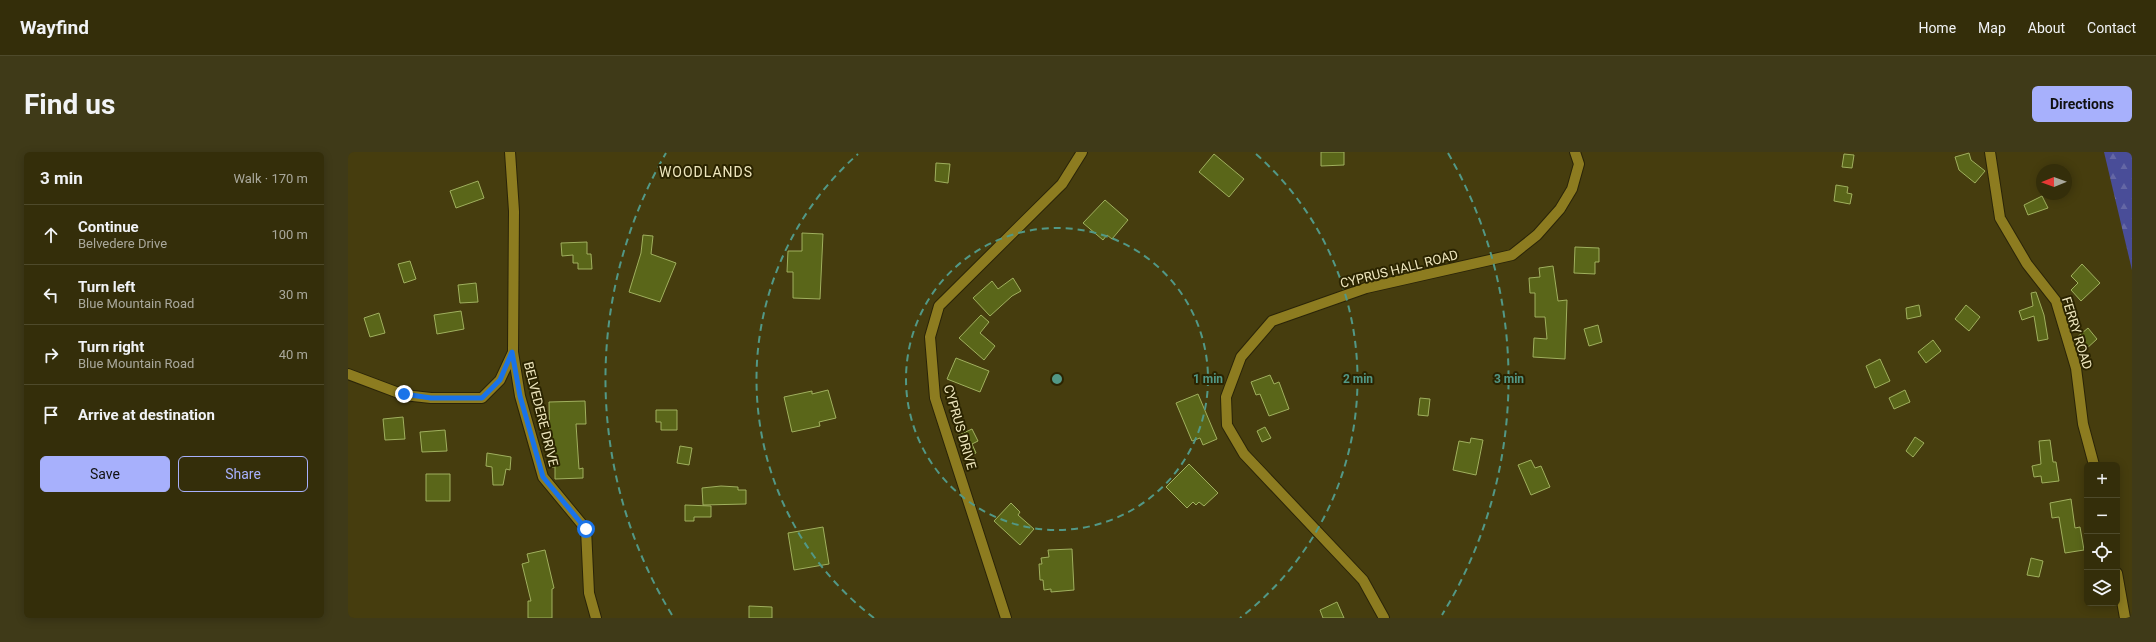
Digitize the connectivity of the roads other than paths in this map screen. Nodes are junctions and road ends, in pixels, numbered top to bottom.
1 (510, 152) edge
2 (1082, 152) edge
3 (1576, 152) edge
4 (1990, 152) edge
5 (512, 352) junction
6 (348, 374) edge
7 (2093, 462) edge
8 (2120, 590) edge
9 (596, 618) edge
10 (1006, 618) edge
11 (1384, 618) edge
12 (2125, 618) edge

1 - 5 street, BELVEDERE DRIVE
2 - 10 street, CYPRUS DRIVE
3 - 11 street, CYPRUS HALL ROAD
4 - 7 street, FERRY ROAD
5 - 6 street
5 - 9 street, BELVEDERE DRIVE
8 - 12 street

